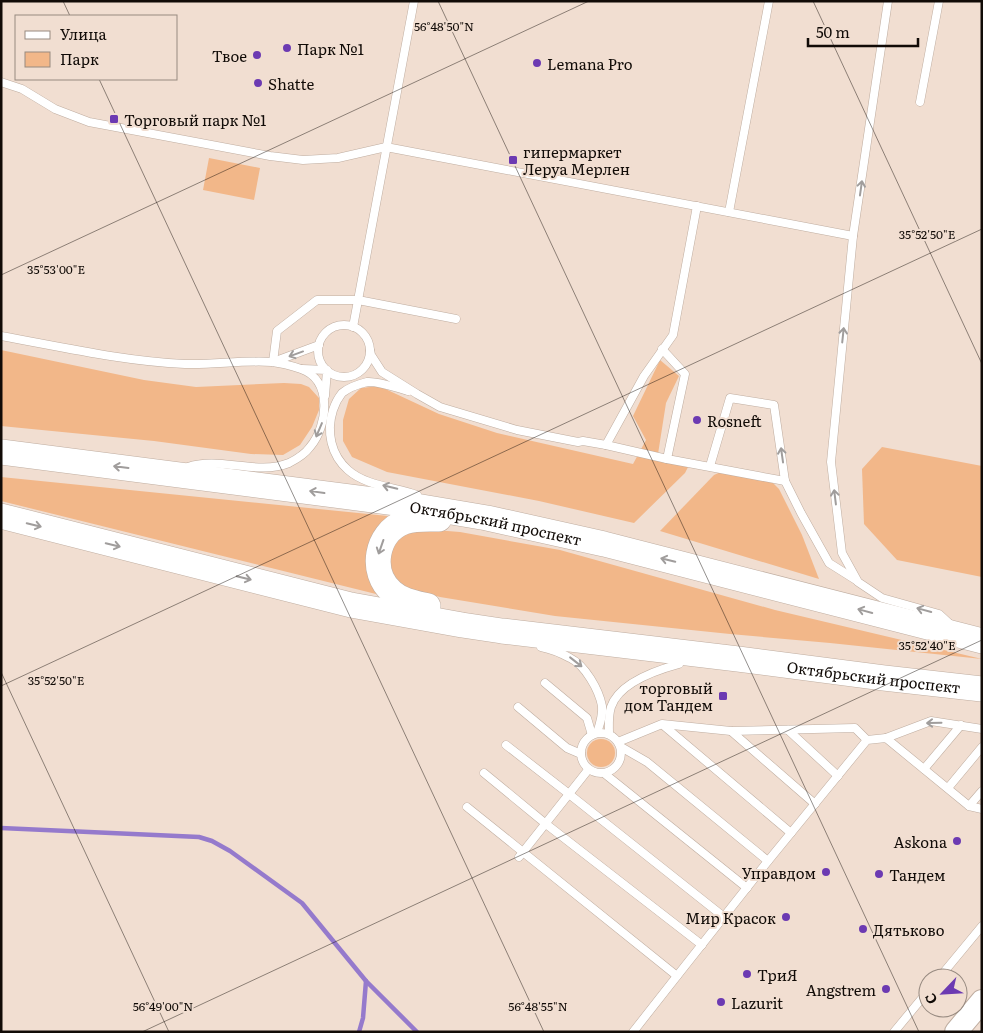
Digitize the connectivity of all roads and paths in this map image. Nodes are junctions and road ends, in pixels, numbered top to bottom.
1 (414, 1) edge
2 (769, 1) edge
3 (888, 1) edge
4 (939, 1) edge
5 (1, 82) edge
6 (920, 102) dead end
7 (386, 147) junction
8 (697, 206) junction
9 (729, 212) junction
10 (853, 236) junction
11 (358, 300) junction
12 (456, 319) dead end
13 (353, 327) junction
14 (1, 336) edge
15 (319, 345) junction
16 (662, 349) junction
17 (370, 350) junction
18 (273, 362) junction
19 (300, 369) junction
20 (327, 370) junction
21 (355, 376) junction
22 (372, 382) junction
23 (352, 388) junction
24 (417, 394) junction
25 (324, 400) junction
26 (606, 444) junction
27 (1, 452) edge
28 (668, 459) junction
29 (710, 466) junction
30 (170, 473) junction
31 (785, 481) junction
32 (424, 498) dead end
33 (433, 501) dead end
34 (1, 516) edge
35 (487, 518) junction
36 (858, 582) junction
37 (517, 636) junction
38 (973, 639) edge
39 (738, 659) junction
40 (679, 664) junction
41 (546, 683) dead end
42 (982, 689) edge
43 (518, 707) dead end
44 (662, 724) junction
45 (961, 725) junction
46 (982, 729) edge
47 (788, 730) junction
48 (731, 731) junction
49 (594, 734) junction
50 (609, 734) junction
51 (886, 738) junction
52 (867, 740) junction
53 (619, 744) junction
54 (506, 746) dead end
55 (982, 747) edge
56 (581, 754) junction
57 (924, 769) junction
58 (588, 770) junction
59 (484, 773) dead end
60 (605, 774) junction
61 (838, 776) junction
62 (948, 788) junction
63 (982, 791) edge
64 (569, 794) junction
65 (815, 804) junction
66 (969, 806) junction
67 (467, 807) dead end
68 (982, 809) edge
69 (546, 824) junction
70 (791, 833) junction
71 (521, 855) junction
72 (768, 861) junction
73 (746, 888) junction
74 (724, 917) junction
75 (982, 926) edge
76 (702, 945) junction
77 (947, 968) edge
78 (677, 976) junction
79 (982, 1001) edge
80 (918, 1003) edge
81 (632, 1032) edge
82 (894, 1032) edge
83 (956, 1032) edge

1 - 7 lane
2 - 9 lane
10 -> 3 lane
4 - 6 lane
5 - 7 lane
7 - 8 lane
7 - 11 lane
8 - 9 lane
8 - 16 lane
9 - 10 lane
36 -> 10 lane
11 - 12 lane
11 - 13 lane
11 - 18 lane
13 - 15 lane
13 - 17 lane
14 - 18 lane
15 -> 18 lane
15 - 20 lane
16 - 26 lane
16 - 28 lane
17 - 21 lane
17 - 24 lane
18 - 19 lane
19 - 20 lane
19 - 25 lane
20 - 21 lane
20 - 25 lane
21 - 22 lane
21 - 23 lane
22 - 23 lane
22 - 24 lane
32 -> 23 lane
24 - 26 lane
25 -> 30 lane
26 - 28 lane
30 -> 27 main road, Октябрьский проспект
28 - 29 lane
29 - 31 lane
31 -> 29 lane
35 -> 30 main road, Октябрьский проспект
31 - 36 lane
33 - 35 lane
34 -> 37 main road, Октябрьский проспект
35 -> 37 main road
38 -> 35 main road, Октябрьский проспект
38 -> 36 lane
37 - 39 main road, Октябрьский проспект
37 - 40 main road
37 -> 49 lane
39 - 40 main road
39 - 42 main road, Октябрьский проспект
40 - 50 lane
41 - 49 lane
43 - 56 lane
44 - 48 lane
44 - 53 lane
44 - 70 lane
45 - 46 lane
45 -> 51 lane
45 - 57 lane
47 - 48 lane
47 - 52 lane
47 - 61 lane
48 - 65 lane
49 - 50 lane
49 - 56 lane
50 - 53 lane
51 - 52 lane
51 - 57 lane
52 - 61 lane
53 - 60 lane
53 - 72 lane
54 - 64 lane
55 - 62 lane
56 - 58 lane
57 - 62 lane
58 - 60 lane
58 - 64 lane
59 - 69 lane
60 - 73 lane
61 - 65 lane
62 - 66 lane
63 - 66 lane
64 - 69 lane
64 - 74 lane
65 - 70 lane
66 - 68 lane
67 - 71 lane
69 - 71 lane
69 - 76 lane
70 - 72 lane
71 - 78 lane
72 - 73 lane
73 - 74 lane
74 - 76 lane
75 - 77 lane
76 - 78 lane
78 - 81 lane
79 - 83 main road
80 - 82 lane

